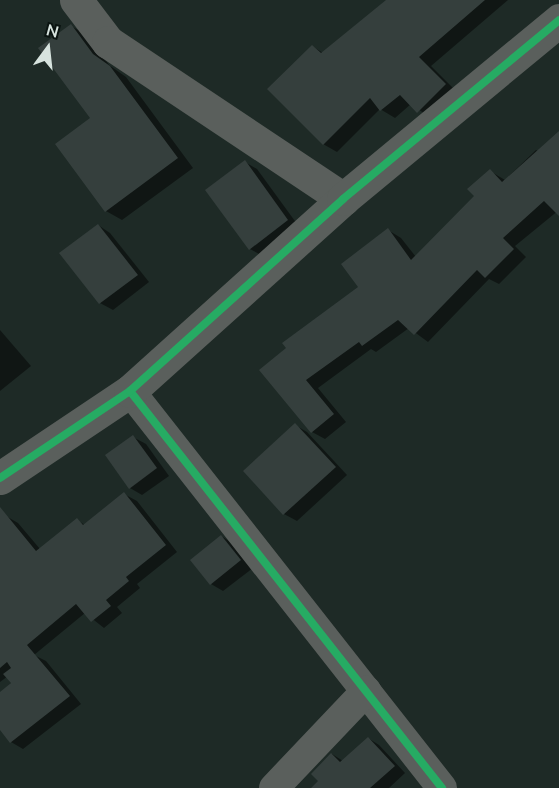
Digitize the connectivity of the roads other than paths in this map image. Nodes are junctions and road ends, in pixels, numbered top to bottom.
1 (76, 0) edge
2 (559, 20) edge
3 (343, 199) junction
4 (130, 391) junction
5 (0, 478) edge
6 (366, 691) junction
7 (274, 788) edge
8 (442, 788) edge

1 - 3 street
2 - 3 street
3 - 4 street
4 - 5 street
4 - 6 street
6 - 7 street
6 - 8 street

